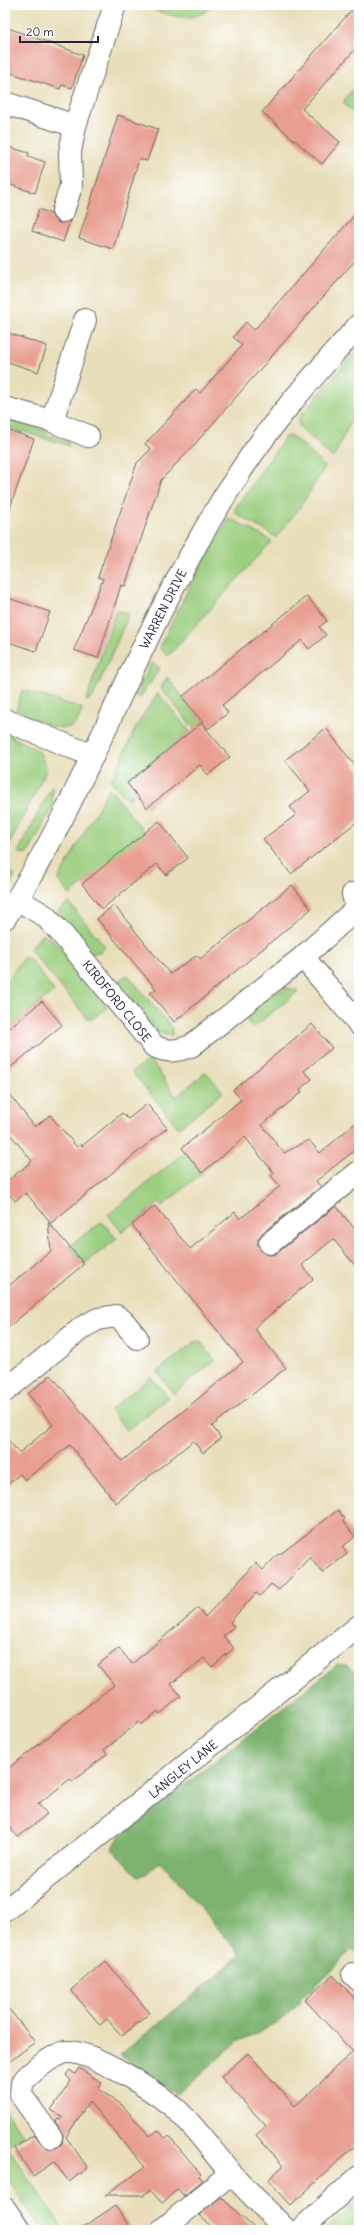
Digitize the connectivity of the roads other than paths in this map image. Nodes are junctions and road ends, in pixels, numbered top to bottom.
1 (115, 5) edge
2 (5, 103) edge
3 (75, 126) junction
4 (63, 211) dead end
5 (85, 320) dead end
6 (359, 325) edge
7 (5, 408) edge
8 (52, 421) junction
9 (88, 436) dead end
10 (5, 720) edge
11 (94, 756) junction
12 (353, 894) dead end
13 (17, 899) junction
14 (5, 918) edge
15 (303, 957) junction
16 (359, 1024) edge
17 (359, 1172) edge
18 (270, 1244) dead end
19 (137, 1338) dead end
20 (5, 1391) edge
21 (359, 1626) edge
22 (5, 1912) edge
23 (51, 2137) dead end
24 (231, 2173) junction
25 (359, 2177) edge
26 (5, 2209) edge
27 (20, 2230) edge
28 (162, 2230) edge
29 (286, 2230) edge
30 (300, 2230) edge

1 - 3 street
2 - 3 street
3 - 4 street
5 - 8 street
6 - 11 street, WARREN DRIVE
7 - 8 street
8 - 9 street
10 - 11 street
11 - 13 street, WARREN DRIVE
12 - 15 street, KIRDFORD CLOSE
13 - 14 street, WARREN DRIVE
13 - 15 street, KIRDFORD CLOSE
15 - 16 street
17 - 18 street
19 - 20 street
21 - 22 street, LANGLEY LANE
23 - 24 street
24 - 28 street
24 - 29 street
25 - 30 street
26 - 27 street

